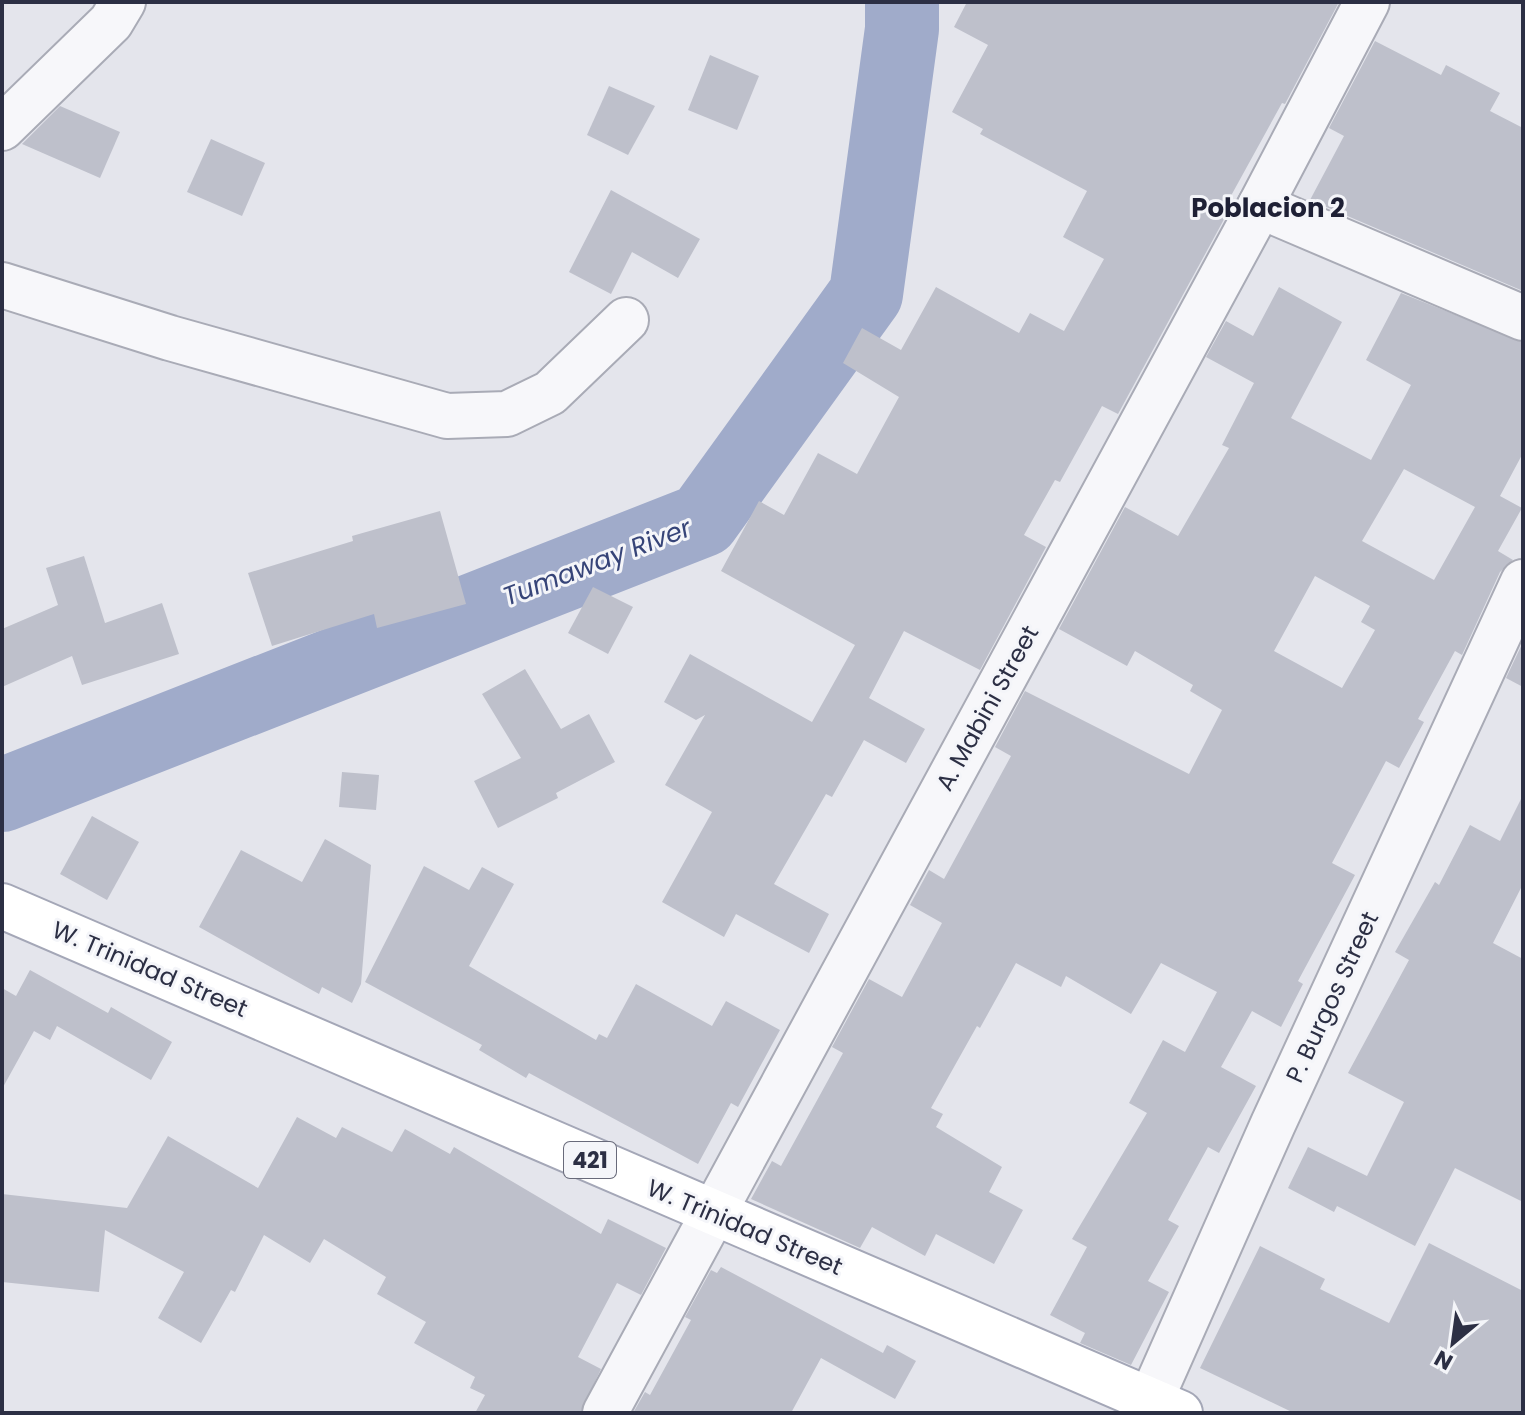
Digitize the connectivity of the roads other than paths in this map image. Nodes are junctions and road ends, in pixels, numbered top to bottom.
1 (123, 2) edge
2 (1367, 2) edge
3 (2, 128) edge
4 (1260, 206) junction
5 (2, 285) edge
6 (1523, 318) edge
7 (626, 320) dead end
8 (1523, 582) edge
9 (2, 906) edge
10 (711, 1213) junction
11 (1159, 1409) edge
12 (605, 1413) edge

1 - 3 street
2 - 4 street, A. Mabini Street
4 - 6 street
4 - 10 street, A. Mabini Street
5 - 7 street
8 - 11 street, P. Burgos Street
9 - 10 main road, W. Trinidad Street / 421
10 - 11 main road, W. Trinidad Street / 421
10 - 12 street, A. Mabini Street

